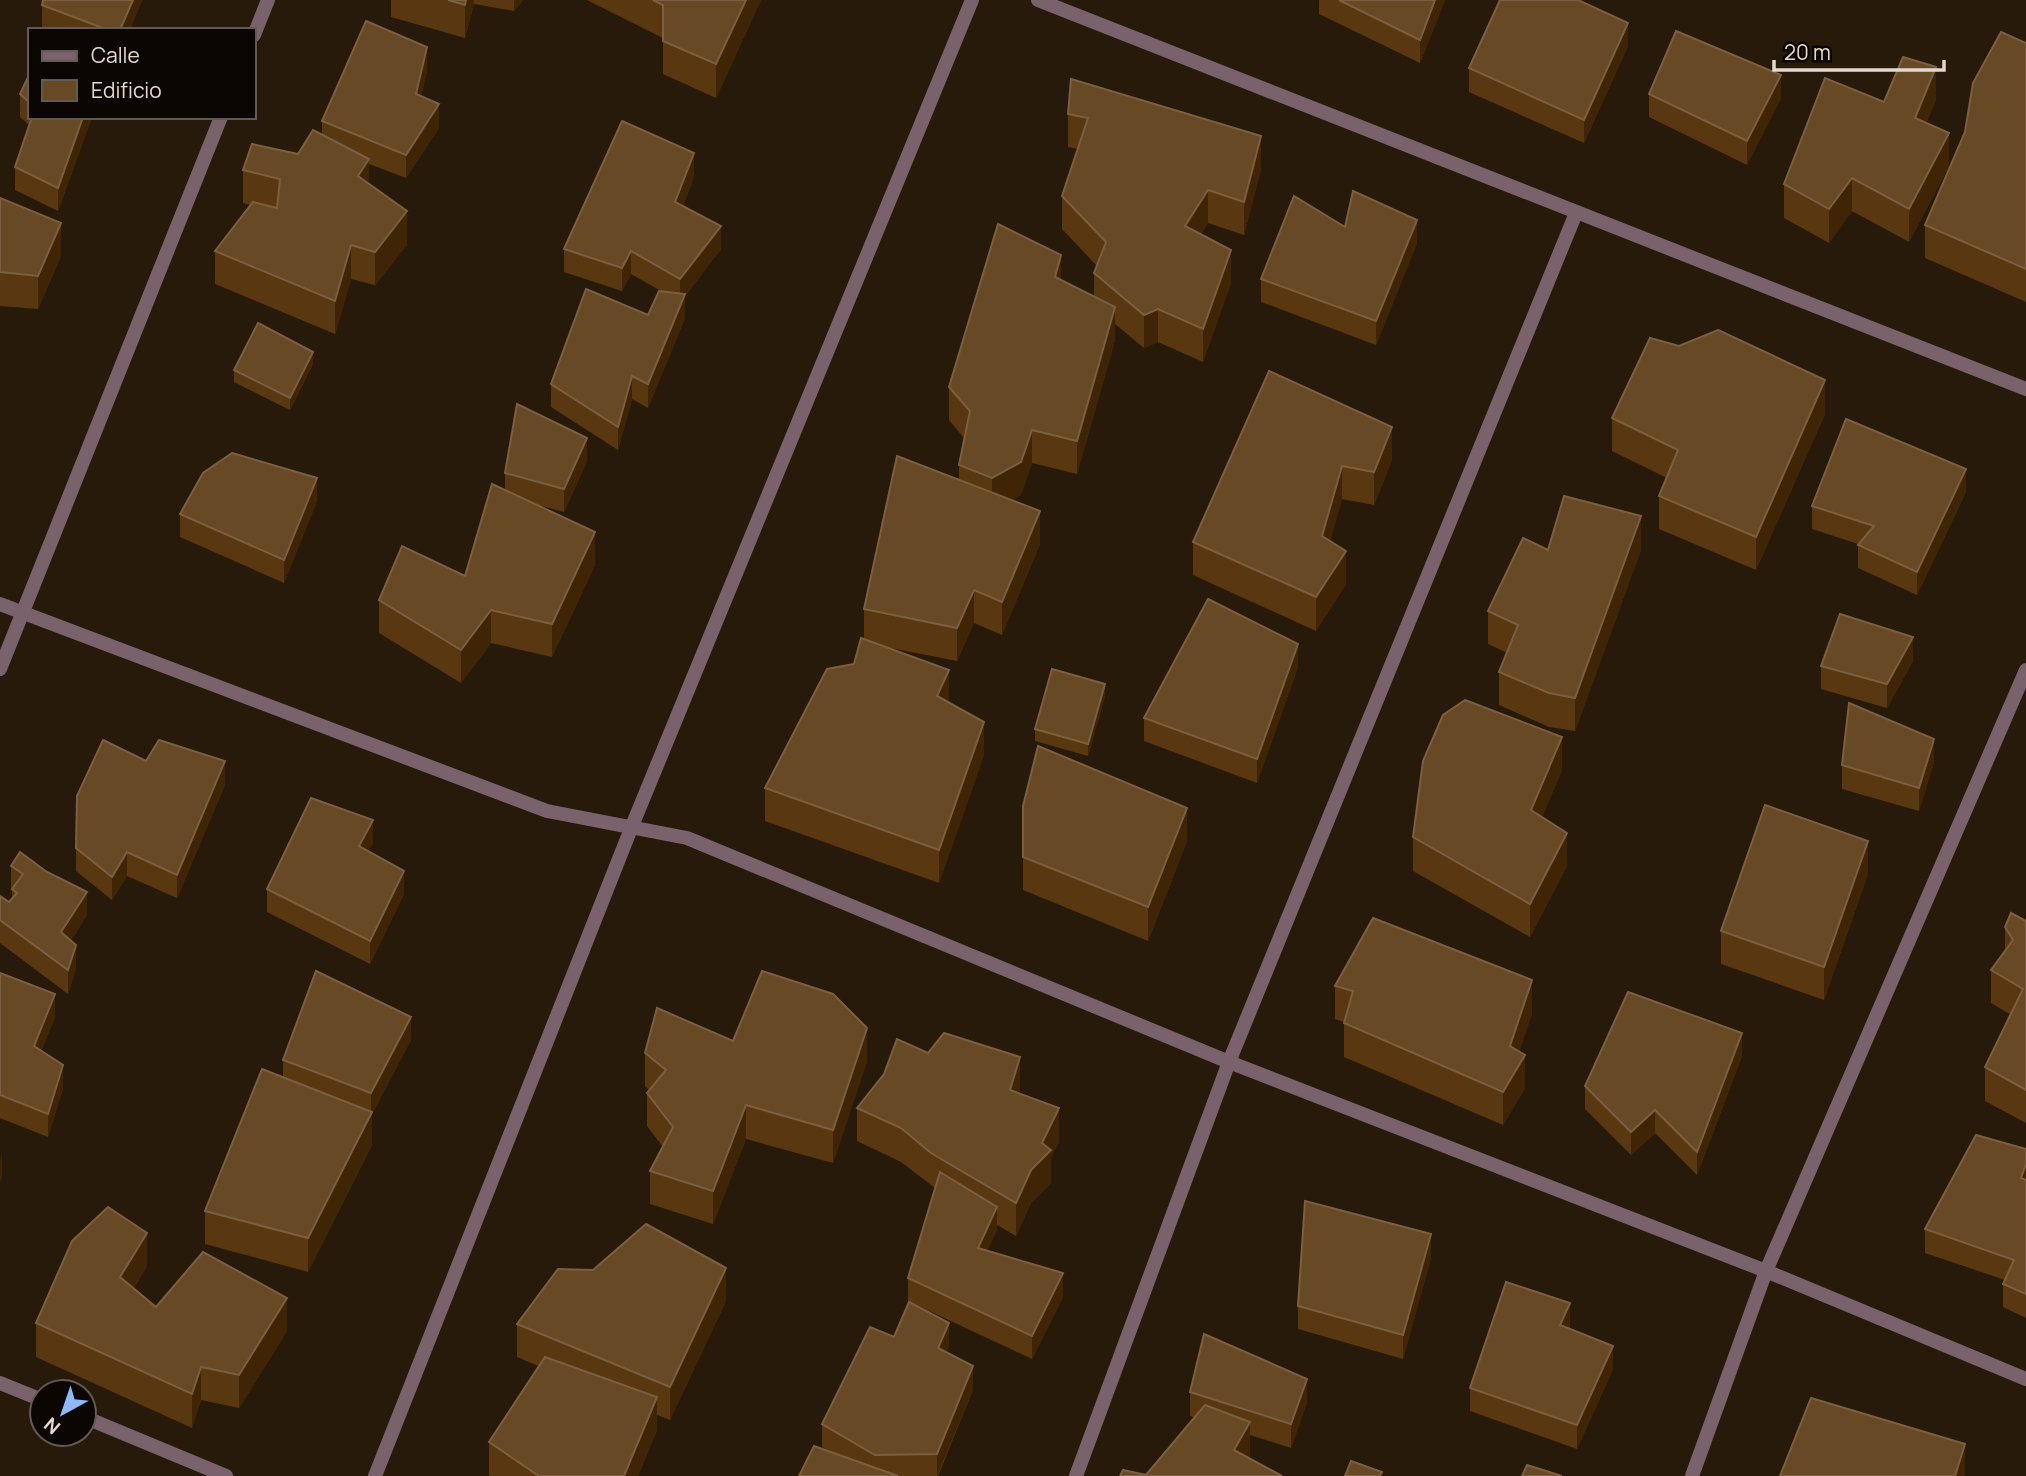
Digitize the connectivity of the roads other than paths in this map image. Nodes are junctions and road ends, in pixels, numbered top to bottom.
1 (268, 0) edge
2 (972, 0) edge
3 (1038, 0) edge
4 (256, 30) edge
5 (220, 119) edge
6 (1576, 213) junction
7 (2026, 389) edge
8 (0, 604) edge
9 (22, 613) junction
10 (0, 669) edge
11 (2026, 670) edge
12 (632, 825) junction
13 (1229, 1062) junction
14 (1766, 1271) junction
15 (2026, 1379) edge
16 (0, 1383) edge
17 (28, 1394) edge
18 (98, 1424) edge
19 (226, 1476) edge
20 (376, 1476) edge
21 (1076, 1476) edge
22 (1692, 1476) edge

1 - 4 street
2 - 12 street
3 - 6 street
5 - 9 street
6 - 7 street
6 - 13 street
8 - 9 street
9 - 10 street
9 - 12 street
11 - 14 street
12 - 13 street
12 - 20 street
13 - 14 street
13 - 21 street
14 - 15 street
14 - 22 street
16 - 17 street
18 - 19 street

